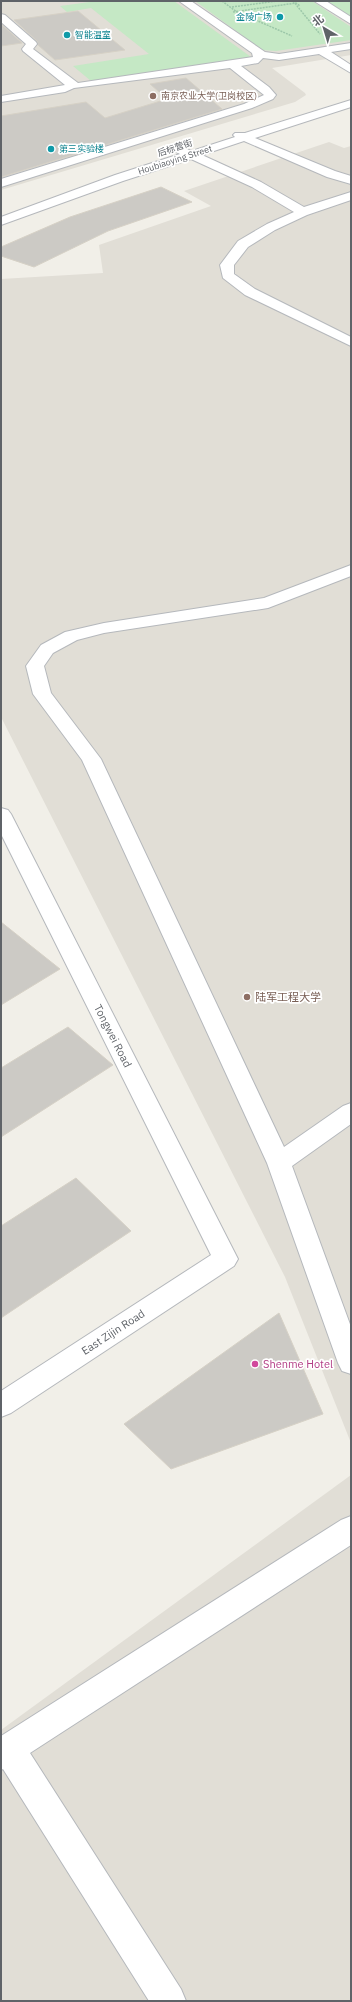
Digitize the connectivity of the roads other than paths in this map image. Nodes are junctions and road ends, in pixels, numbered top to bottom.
1 (184, 1) edge
2 (319, 1) edge
3 (1, 17) edge
4 (351, 21) edge
5 (351, 46) edge
6 (322, 51) junction
7 (257, 52) junction
8 (232, 64) junction
9 (351, 70) edge
10 (71, 84) junction
11 (351, 92) edge
12 (1, 99) edge
13 (351, 103) edge
14 (293, 110) dead end
15 (250, 124) dead end
16 (228, 130) junction
17 (245, 137) junction
18 (175, 148) junction
19 (191, 155) junction
20 (351, 180) edge
21 (76, 181) dead end
22 (1, 183) edge
23 (351, 196) edge
24 (303, 212) junction
25 (1, 221) edge
26 (351, 342) edge
27 (351, 570) edge
28 (1, 814) edge
29 (351, 1112) edge
30 (279, 1163) junction
31 (225, 1259) joint
32 (351, 1363) edge
33 (1, 1405) edge
34 (351, 1530) edge
35 (5, 1751) edge
36 (169, 2001) edge

1 - 7 street
2 - 4 street
3 - 10 street
5 - 6 street
6 - 7 street
6 - 9 street
7 - 8 street
8 - 10 street
8 - 22 street
10 - 12 street
11 - 14 street
13 - 17 street, Houbiaoying Street
15 - 16 street, 后标营街
16 - 17 street
16 - 18 street, 后标营街
17 - 19 street, Houbiaoying Street
17 - 20 street
18 - 19 street
18 - 21 street, 后标营街
19 - 24 street
19 - 25 street, Houbiaoying Street
23 - 24 street
24 - 26 street
27 - 30 street
28 - 31 street, Tongwei Road
29 - 30 street
30 - 32 street
31 - 33 street, East Zijin Road
34 - 35 street
35 - 36 street

